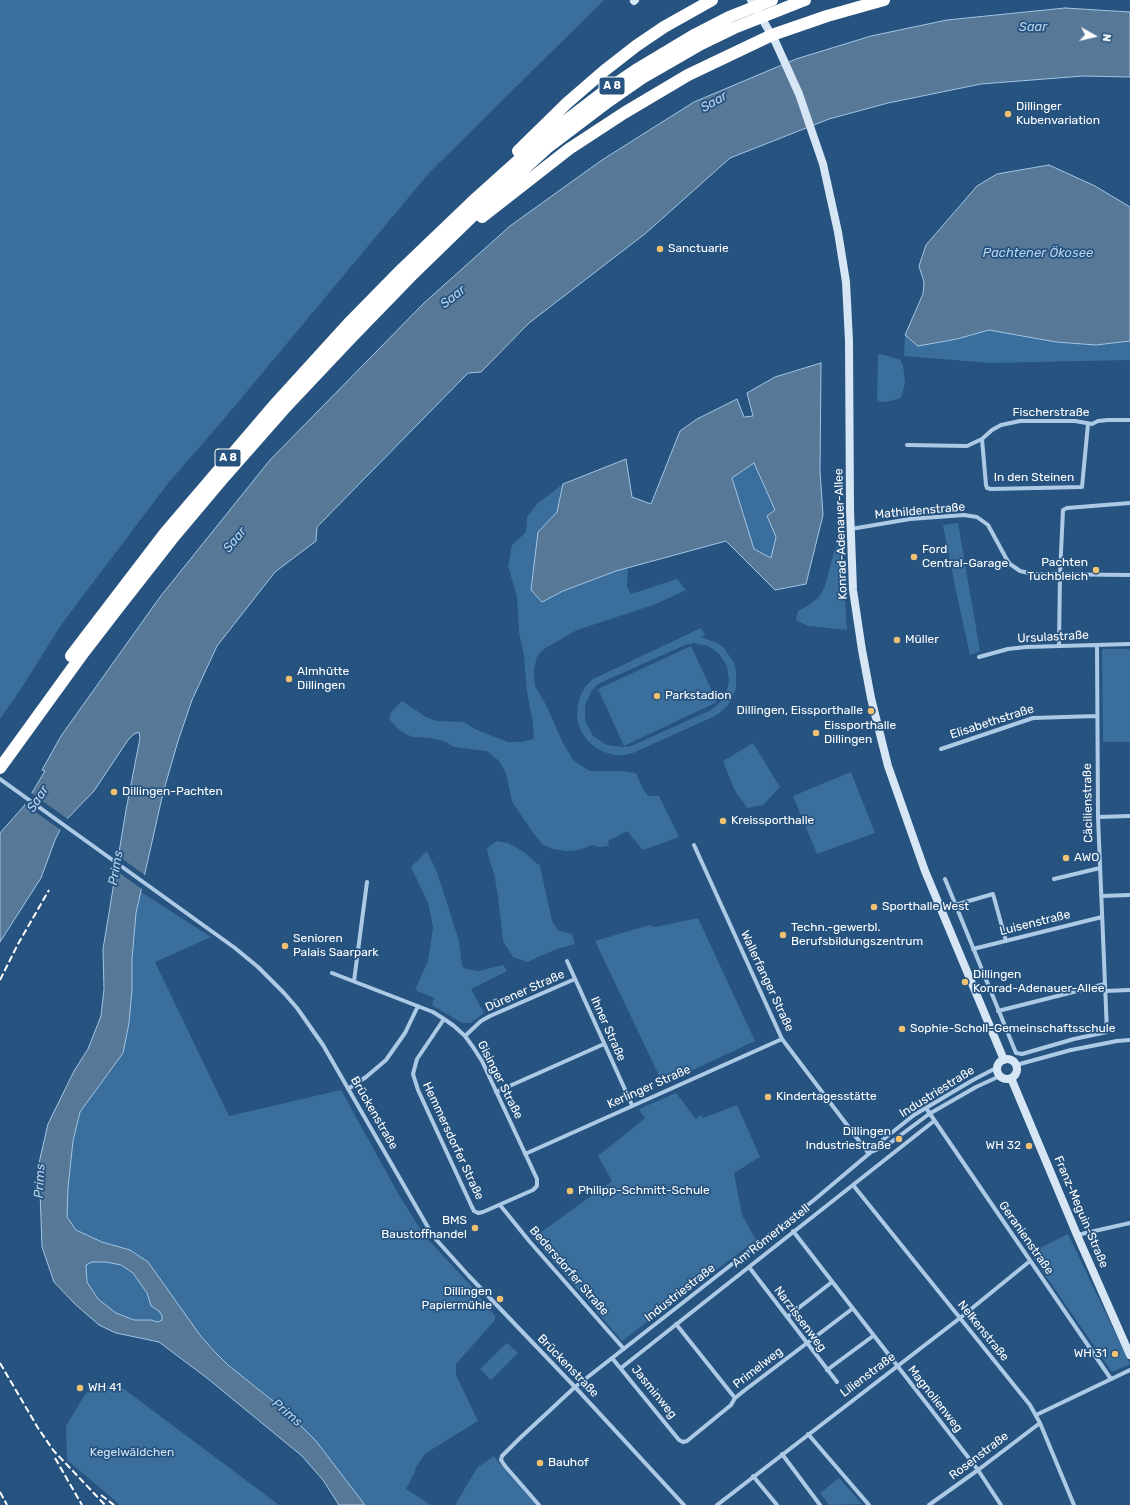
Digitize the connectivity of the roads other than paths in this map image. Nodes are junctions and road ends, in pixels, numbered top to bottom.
1 (712, 0) edge
2 (751, 0) edge
3 (772, 0) edge
4 (805, 0) edge
5 (884, 0) edge
6 (772, 36) junction
7 (473, 201) junction
8 (448, 240) junction
9 (1130, 420) edge
10 (1088, 424) junction
11 (982, 439) junction
12 (907, 445) dead end
13 (1130, 503) edge
14 (851, 529) junction
15 (1060, 574) junction
16 (1130, 575) edge
17 (1130, 644) edge
18 (1059, 645) junction
19 (1097, 645) junction
20 (979, 658) dead end
21 (1097, 716) junction
22 (941, 749) dead end
23 (0, 754) edge
24 (0, 768) edge
25 (0, 779) edge
26 (1130, 816) edge
27 (1098, 817) junction
28 (694, 845) dead end
29 (1100, 868) junction
30 (945, 879) dead end
31 (1054, 879) dead end
32 (367, 882) dead end
33 (1130, 895) edge
34 (1101, 896) junction
35 (955, 905) junction
36 (1102, 916) junction
37 (1006, 940) junction
38 (973, 949) junction
39 (567, 961) dead end
40 (332, 973) dead end
41 (575, 979) junction
42 (354, 981) junction
43 (1105, 984) junction
44 (1130, 990) edge
45 (1105, 991) junction
46 (418, 1006) junction
47 (998, 1010) junction
48 (444, 1019) junction
49 (465, 1036) junction
50 (782, 1039) junction
51 (1130, 1040) edge
52 (604, 1044) junction
53 (1004, 1060) junction
54 (1016, 1066) junction
55 (998, 1067) junction
56 (1000, 1076) junction
57 (1011, 1078) junction
58 (348, 1088) junction
59 (496, 1092) junction
60 (632, 1105) junction
61 (926, 1108) junction
62 (929, 1114) junction
63 (934, 1121) junction
64 (870, 1153) junction
65 (525, 1154) junction
66 (853, 1185) junction
67 (537, 1186) joint
68 (500, 1205) junction
69 (1130, 1223) edge
70 (793, 1231) junction
71 (1077, 1235) junction
72 (1030, 1261) junction
73 (749, 1267) junction
74 (832, 1282) junction
75 (852, 1309) junction
76 (787, 1317) junction
77 (960, 1318) junction
78 (676, 1324) junction
79 (873, 1336) junction
80 (807, 1343) junction
81 (624, 1349) junction
82 (1130, 1355) edge
83 (612, 1358) junction
84 (897, 1366) junction
85 (621, 1368) junction
86 (828, 1370) junction
87 (1130, 1370) edge
88 (1110, 1379) junction
89 (836, 1382) dead end
90 (575, 1387) junction
91 (735, 1398) junction
92 (1036, 1415) junction
93 (1040, 1423) junction
94 (808, 1434) junction
95 (679, 1440) joint
96 (782, 1454) junction
97 (978, 1470) junction
98 (753, 1476) junction
99 (539, 1505) edge
100 (684, 1505) edge
101 (717, 1505) edge
102 (777, 1505) edge
103 (820, 1505) edge
104 (869, 1505) edge
105 (929, 1505) edge
106 (1001, 1505) edge
107 (1074, 1505) edge

1 - 7 highway
2 - 6 street, Konrad-Adenauer-Allee
3 - 7 highway, A 8
4 - 8 highway, A 8
5 - 6 highway
6 - 8 highway
6 - 14 street, Konrad-Adenauer-Allee
7 - 23 highway, A 8
8 - 24 highway, A 8
9 - 10 street, Fischerstraße
10 - 11 street, Fischerstraße
10 - 11 street, In den Steinen
11 - 12 street, Fischerstraße
13 - 15 street
14 - 15 street, Mathildenstraße
14 - 53 street, Konrad-Adenauer-Allee
15 - 16 street, Mathildenstraße
15 - 18 street
17 - 19 street, Ursulastraße
18 - 19 street, Ursulastraße
18 - 20 street, Ursulastraße
19 - 21 street, Cäcilienstraße
21 - 22 street, Elisabethstraße
21 - 27 street, Cäcilienstraße
25 - 58 street, Brückenstraße
26 - 27 street
27 - 29 street, Cäcilienstraße
28 - 50 street, Wallerfanger Straße
29 - 31 street
29 - 34 street, Cäcilienstraße
30 - 35 street
32 - 42 street
33 - 34 street
34 - 36 street, Cäcilienstraße
35 - 37 street
35 - 38 street
36 - 37 street, Luisenstraße
36 - 43 street, Cäcilienstraße
37 - 38 street, Luisenstraße
38 - 47 street
39 - 41 street, Ihner Straße
40 - 42 street, Gisinger Straße
41 - 49 street, Dürener Straße
41 - 52 street, Ihner Straße
42 - 46 street, Gisinger Straße
43 - 45 street, Cäcilienstraße
43 - 47 street
44 - 45 street
45 - 47 street, Cäcilienstraße
46 - 48 street, Gisinger Straße
46 - 58 street
48 - 49 street, Gisinger Straße
48 - 68 street, Hemmersdorfer Straße
49 - 59 street, Gisinger Straße
50 - 60 street, Kerlinger Straße
50 - 64 street, Wallerfanger Straße
51 - 54 street
52 - 59 street
52 - 60 street, Ihner Straße
53 - 54 street
53 - 55 street
54 - 57 street
55 - 56 street
55 - 61 street, Industriestraße
56 - 57 street
56 - 62 street, Industriestraße
57 - 71 street, Franz-Meguin-Straße
58 - 90 street, Brückenstraße
59 - 65 street, Gisinger Straße
60 - 65 street, Kerlinger Straße
61 - 62 street, Geranienstraße
61 - 64 street, Industriestraße
62 - 63 street, Geranienstraße
62 - 64 street, Industriestraße
63 - 66 street, Am Römerkastell
63 - 72 street, Geranienstraße
64 - 81 street, Industriestraße
65 - 67 street, Gisinger Straße
66 - 70 street, Am Römerkastell
66 - 77 street, Nelkenstraße
67 - 68 street, Hemmersdorfer Straße
68 - 81 street, Bedersdorfer Straße
69 - 71 street
70 - 73 street, Am Römerkastell
70 - 74 street, Magnolienweg
71 - 82 street, Franz-Meguin-Straße
72 - 77 street, Lilienstraße
72 - 88 street, Geranienstraße
73 - 76 street, Narzissenweg
73 - 78 street, Am Römerkastell
74 - 75 street, Magnolienweg
74 - 76 street
75 - 79 street, Magnolienweg
75 - 80 street, Primelweg
76 - 80 street, Narzissenweg
77 - 84 street, Lilienstraße
77 - 92 street, Nelkenstraße
78 - 85 street, Am Römerkastell
78 - 91 street
79 - 84 street, Magnolienweg
79 - 86 street
80 - 86 street, Narzissenweg
80 - 91 street, Primelweg
81 - 83 street, Industriestraße
83 - 85 street, Jasminweg
83 - 90 street, Industriestraße
84 - 94 street, Lilienstraße
84 - 97 street, Magnolienweg
85 - 95 street, Jasminweg
86 - 89 street, Narzissenweg
87 - 88 street
88 - 92 street
90 - 99 street, Industriestraße
90 - 100 street, Brückenstraße
91 - 95 street, Primelweg
92 - 93 street, Nelkenstraße
93 - 97 street, Rosenstraße
93 - 107 street, Nelkenstraße
94 - 96 street, Lilienstraße
94 - 104 street
96 - 98 street, Lilienstraße
96 - 103 street
97 - 105 street, Rosenstraße
97 - 106 street, Magnolienweg
98 - 101 street, Lilienstraße
98 - 102 street

